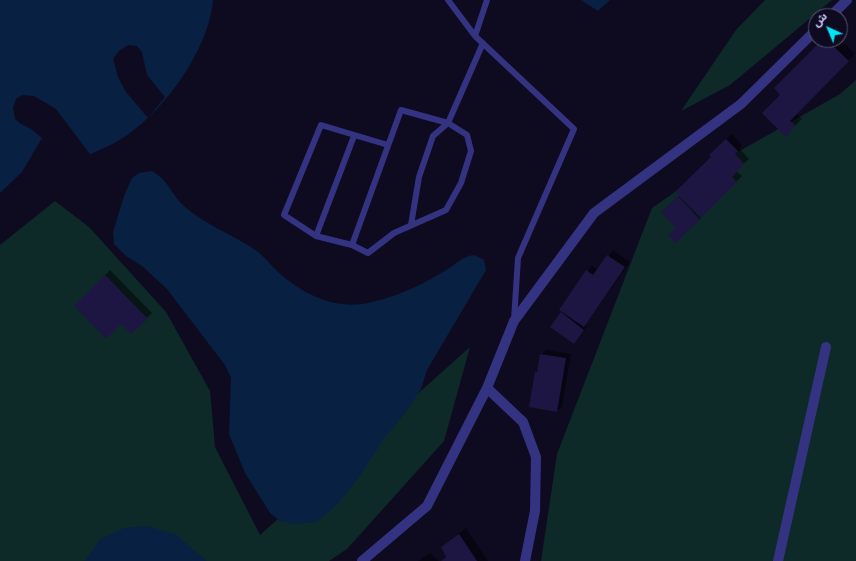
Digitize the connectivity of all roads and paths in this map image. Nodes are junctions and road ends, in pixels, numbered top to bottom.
1 (448, 0) edge
2 (487, 0) edge
3 (847, 0) edge
4 (839, 8) edge
5 (475, 36) junction
6 (808, 38) edge
7 (483, 43) junction
8 (448, 124) junction
9 (354, 136) junction
10 (388, 145) junction
11 (411, 225) junction
12 (316, 236) junction
13 (352, 244) junction
14 (514, 322) junction
15 (826, 347) dead end
16 (487, 388) junction
17 (362, 561) edge
18 (525, 561) edge
19 (778, 561) edge

1 - 5 lane
2 - 5 lane
3 - 4 street
5 - 7 lane
6 - 14 street
7 - 8 lane
7 - 14 lane
8 - 10 lane
8 - 11 lane
8 - 11 lane
9 - 10 lane
9 - 12 lane
9 - 12 lane
10 - 13 lane
11 - 13 lane
12 - 13 lane
14 - 16 street
15 - 19 street
16 - 17 street
16 - 18 street

